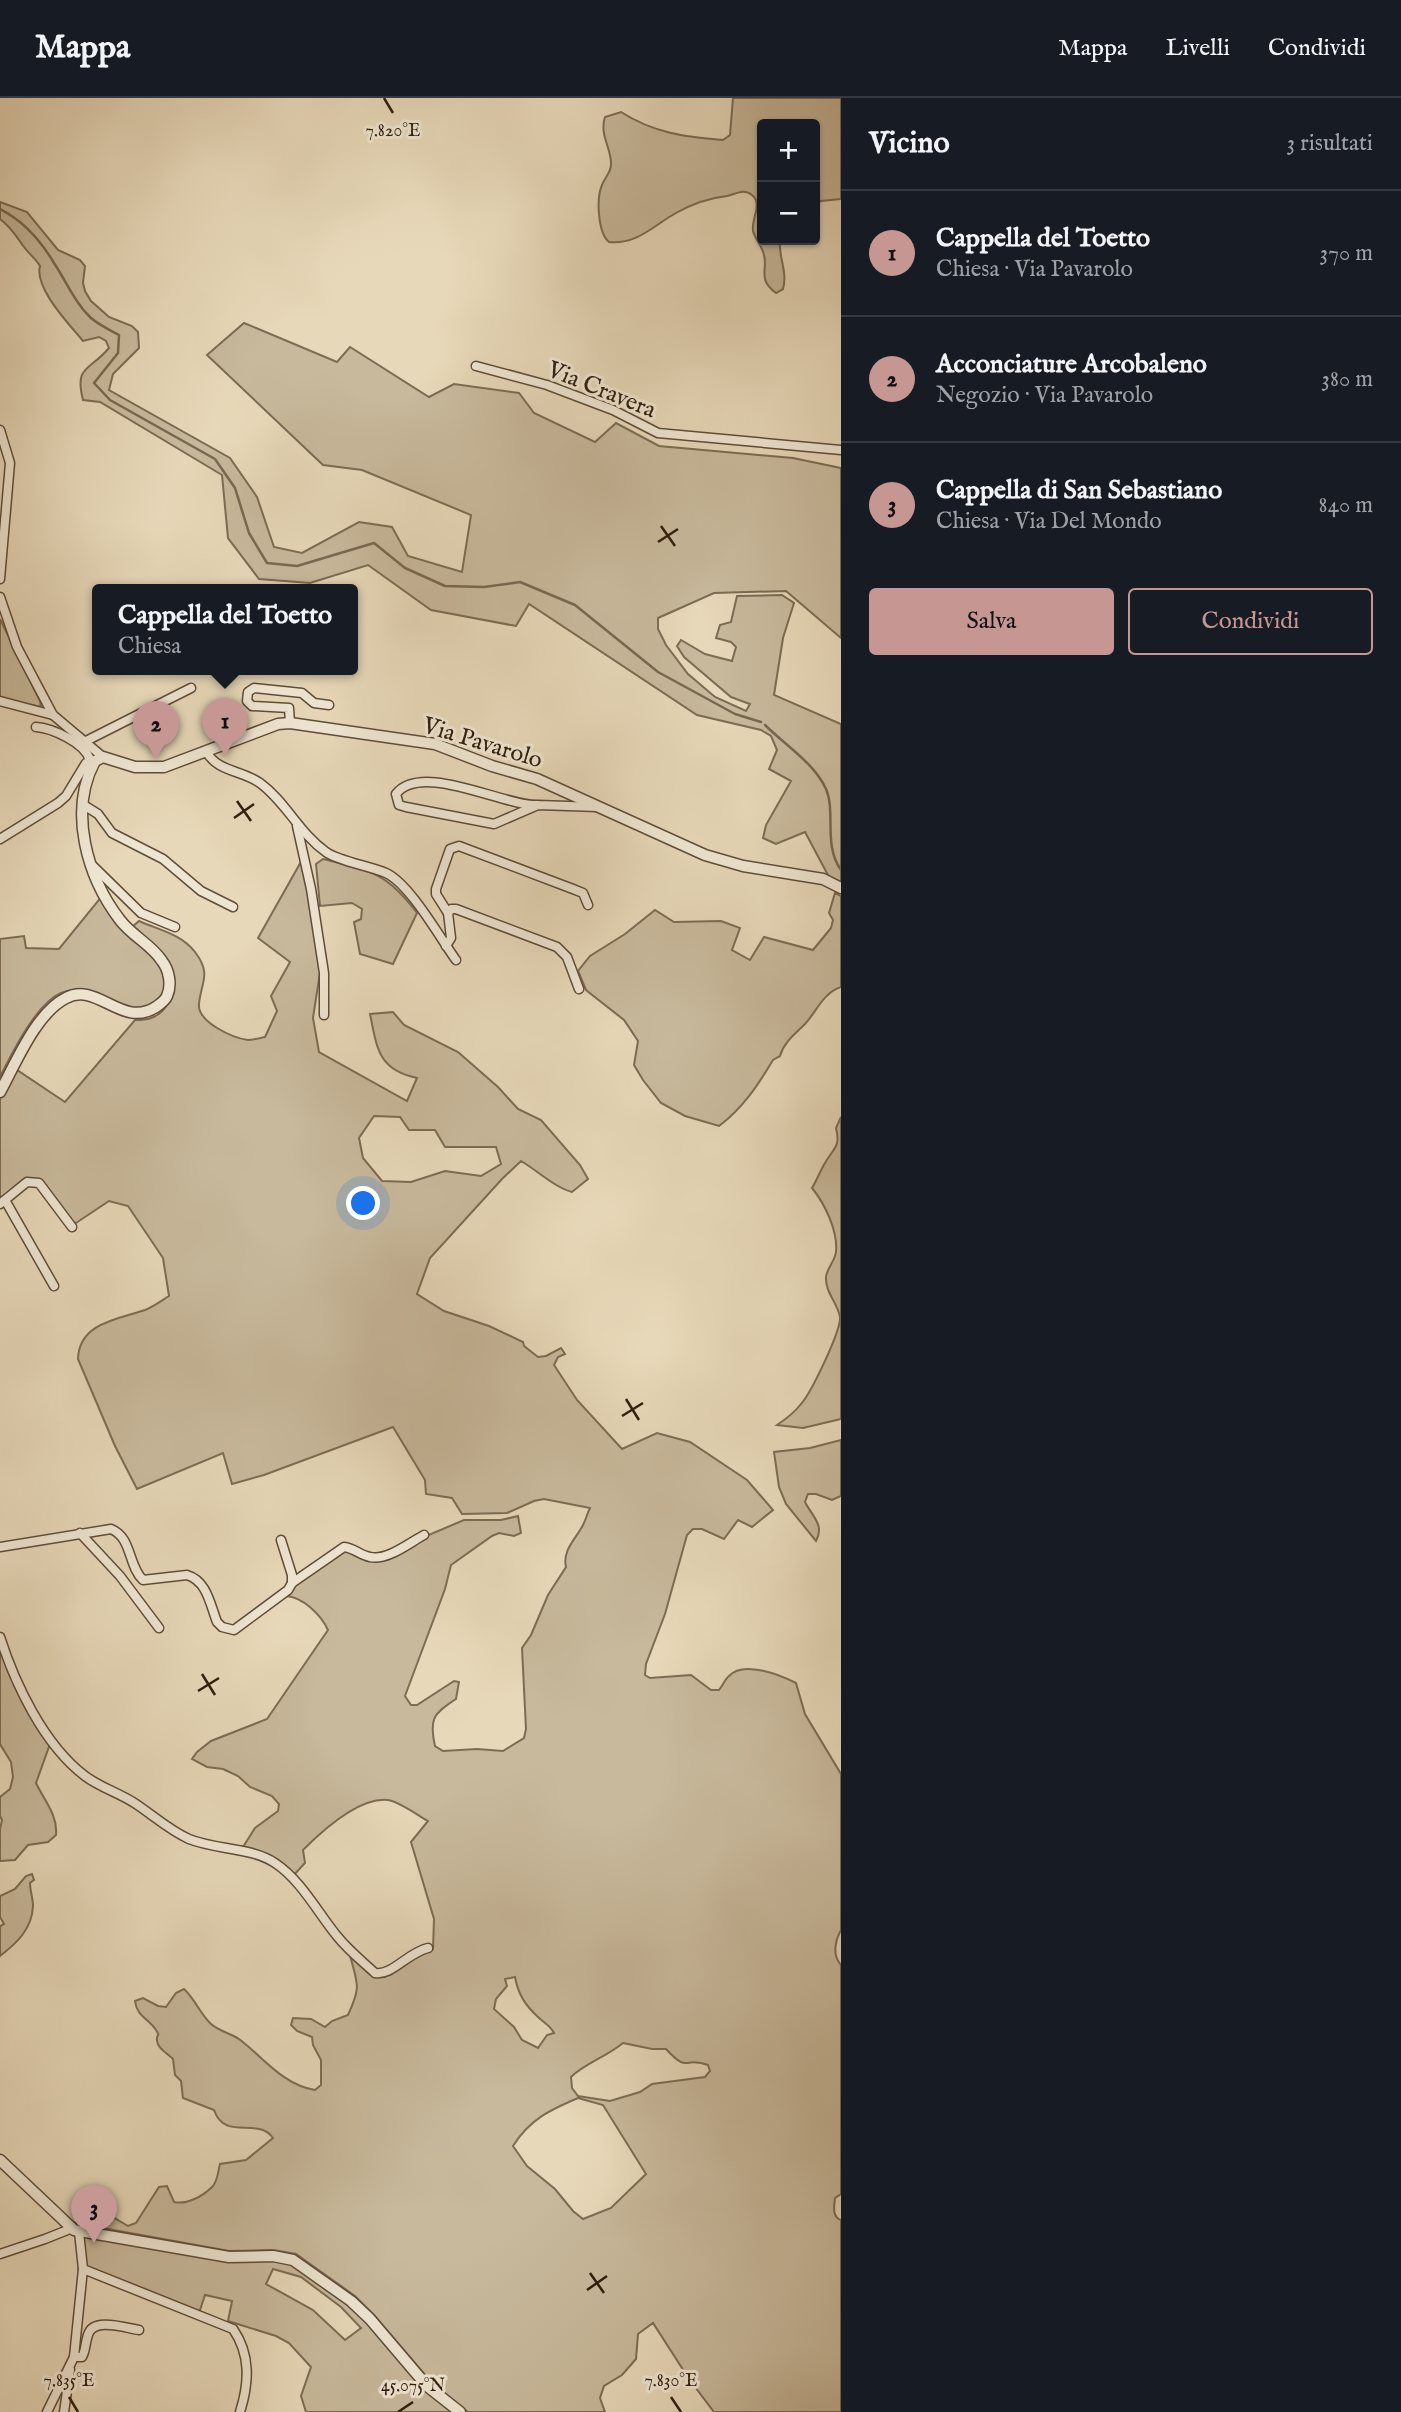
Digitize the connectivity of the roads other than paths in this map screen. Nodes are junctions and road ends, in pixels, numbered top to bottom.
1 (476, 366) dead end
2 (0, 430) edge
3 (841, 450) edge
4 (0, 579) edge
5 (0, 597) edge
6 (191, 688) dead end
7 (0, 701) edge
8 (329, 705) dead end
9 (53, 715) junction
10 (290, 723) junction
11 (36, 727) dead end
12 (86, 741) junction
13 (206, 751) junction
14 (96, 759) junction
15 (82, 804) junction
16 (538, 805) junction
17 (598, 807) junction
18 (296, 824) junction
19 (0, 839) edge
20 (92, 865) junction
21 (841, 888) edge
22 (588, 905) dead end
23 (233, 907) dead end
24 (448, 913) junction
25 (175, 927) dead end
26 (446, 946) junction
27 (456, 960) dead end
28 (579, 989) dead end
29 (324, 1015) dead end
30 (0, 1092) edge
31 (2, 1202) edge
32 (72, 1227) dead end
33 (54, 1286) dead end
34 (80, 1533) junction
35 (424, 1535) dead end
36 (281, 1540) dead end
37 (0, 1547) edge
38 (292, 1583) junction
39 (159, 1629) dead end
40 (0, 1637) edge
41 (428, 1948) dead end
42 (0, 2161) edge
43 (77, 2234) junction
44 (0, 2254) edge
45 (83, 2269) junction
46 (139, 2330) dead end
47 (74, 2357) junction
48 (70, 2367) junction
49 (47, 2412) edge
50 (64, 2412) edge
51 (240, 2412) edge
52 (460, 2412) edge

1 - 3 street, Via Cravera
2 - 4 street
5 - 9 street
6 - 12 street
7 - 9 street
8 - 10 street
9 - 12 street
10 - 13 street, Via Pavarolo
10 - 17 street, Via Pavarolo
11 - 14 street
12 - 14 street
13 - 14 street, Via Pavarolo
13 - 18 street
14 - 15 street
14 - 19 street
15 - 20 street
15 - 23 street
16 - 16 street
16 - 17 street
17 - 21 street, Via Pavarolo
18 - 26 street
18 - 29 street
20 - 25 street
20 - 30 street
22 - 24 street
24 - 26 street
24 - 28 street
26 - 27 street
31 - 32 street
31 - 33 street
34 - 37 street
34 - 38 street
34 - 39 street
35 - 38 street
36 - 38 street
40 - 41 street
42 - 43 street
43 - 44 street
43 - 45 street
43 - 52 street
45 - 47 street
45 - 51 street
46 - 47 street
47 - 48 street
48 - 49 street
48 - 50 street

